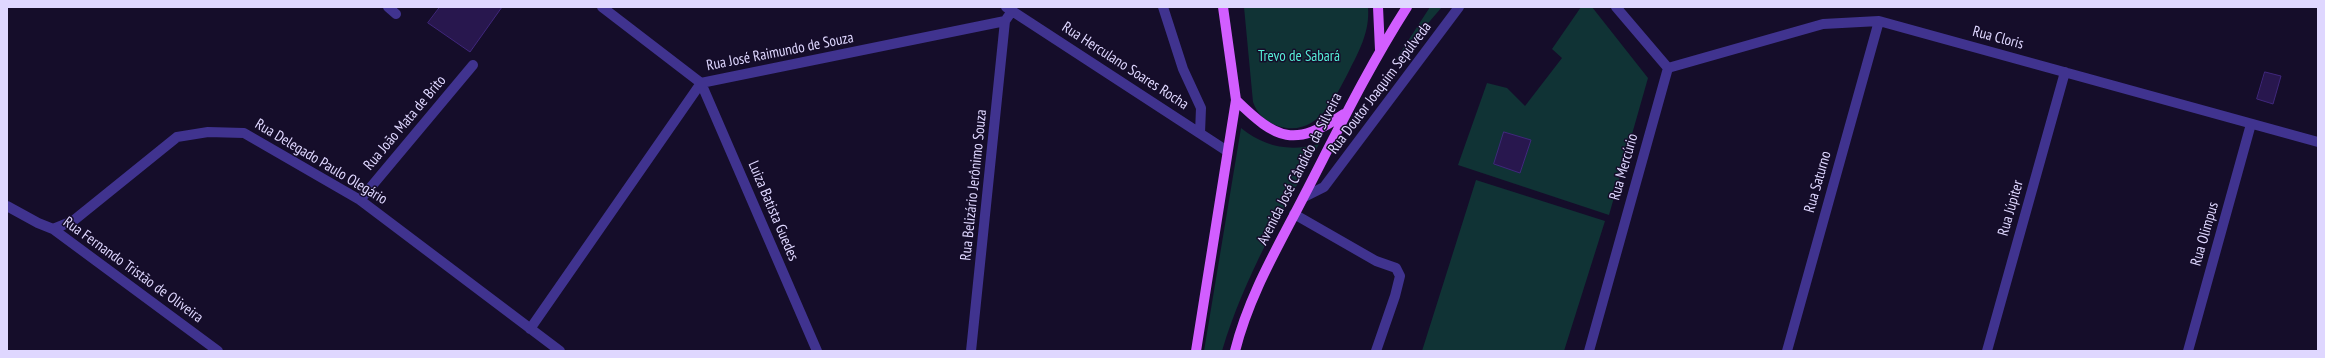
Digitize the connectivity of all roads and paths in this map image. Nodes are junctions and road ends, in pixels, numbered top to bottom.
1 (388, 7) edge
2 (602, 7) edge
3 (1163, 7) edge
4 (1223, 7) edge
5 (1378, 7) edge
6 (1407, 7) edge
7 (1459, 7) edge
8 (1616, 7) edge
9 (1009, 9) edge
10 (396, 14) dead end
11 (1879, 21) junction
12 (1006, 22) junction
13 (1380, 50) junction
14 (473, 65) dead end
15 (1668, 68) junction
16 (2065, 72) junction
17 (701, 83) junction
18 (1236, 100) junction
19 (1346, 113) junction
20 (2251, 124) junction
21 (1200, 133) junction
22 (2318, 142) edge
23 (1227, 151) junction
24 (1304, 197) junction
25 (360, 200) junction
26 (7, 206) edge
27 (1294, 214) junction
28 (53, 229) junction
29 (530, 329) junction
30 (218, 351) edge
31 (560, 351) edge
32 (817, 351) edge
33 (970, 351) edge
34 (1196, 351) edge
35 (1235, 351) edge
36 (1376, 351) edge
37 (1589, 351) edge
38 (1787, 351) edge
39 (1987, 351) edge
40 (2188, 351) edge

1 - 10 street
2 - 17 street
3 - 21 street
4 - 18 main road
5 - 13 main road
6 - 13 main road, Avenida José Cândido da Silveira
7 - 24 street, Rua Doutor Joaquim Sepúlveda
8 - 15 street
9 - 12 street
9 - 21 street, Rua Herculano Soares Rocha
11 - 15 street, Rua Cloris
11 - 16 street, Rua Cloris
11 - 38 street, Rua Saturno
12 - 17 street, Rua José Raimundo de Souza
12 - 33 street, Rua Belizário Jerônimo Souza
13 - 19 main road, Avenida José Cândido da Silveira
14 - 25 street, Rua João Mata de Brito
15 - 37 street, Rua Mercúrio
16 - 20 street, Rua Cloris
16 - 39 street, Rua Júpiter
17 - 29 street, Rua José Raimundo de Souza
17 - 32 street, Luiza Batista Guedes
18 - 19 main road
18 - 23 main road
19 - 24 main road, Avenida José Cândido da Silveira
20 - 22 street, Rua Cloris
20 - 40 street, Rua Olimpus
21 - 23 street, Rua Herculano Soares Rocha
23 - 34 main road
24 - 27 main road, Avenida José Cândido da Silveira
25 - 28 street, Rua Delegado Paulo Olegário
25 - 29 street, Rua Delegado Paulo Olegário
26 - 28 street, Rua Fernando Tristão de Oliveira
27 - 35 main road, Avenida José Cândido da Silveira
27 - 36 street
28 - 30 street, Rua Fernando Tristão de Oliveira
29 - 31 street, Rua Delegado Paulo Olegário

